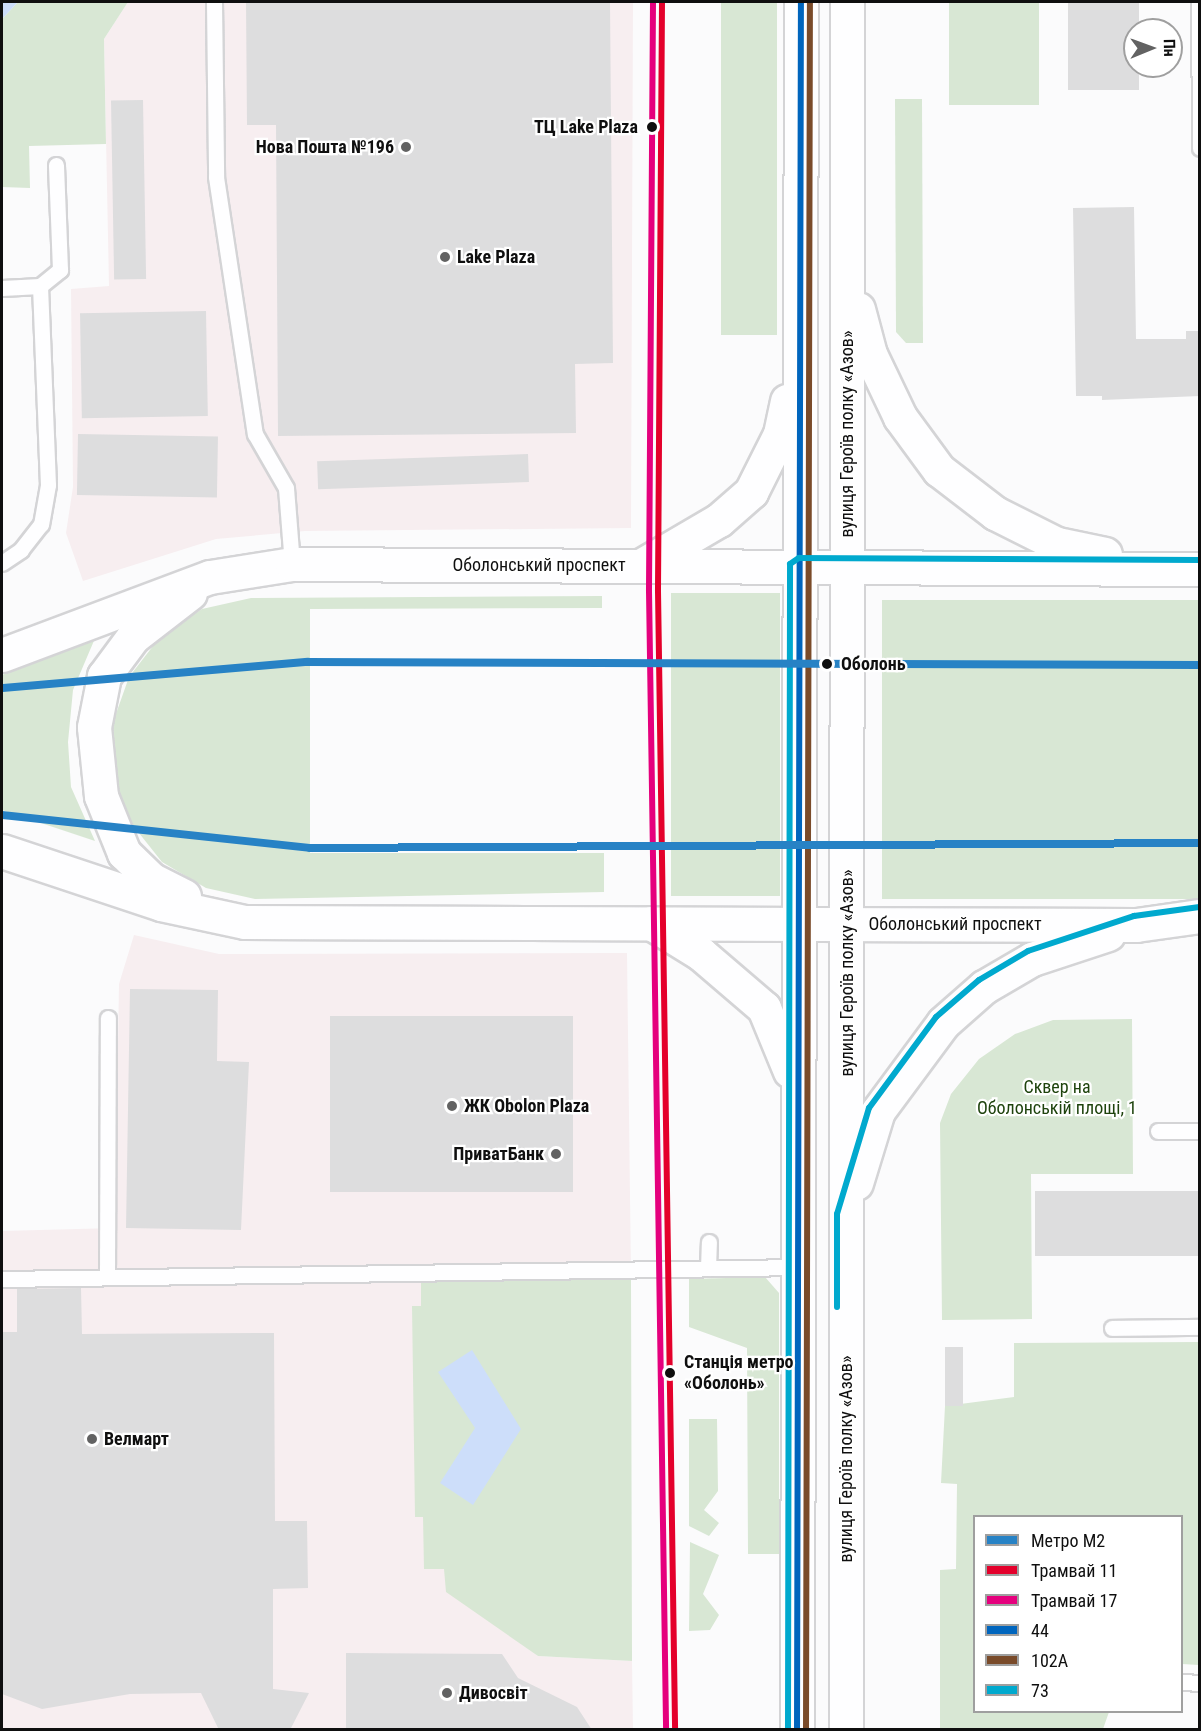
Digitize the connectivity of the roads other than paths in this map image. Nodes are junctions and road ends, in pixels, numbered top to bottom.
1 (214, 2) edge
2 (801, 2) edge
3 (847, 2) edge
4 (1199, 2) edge
5 (1200, 148) edge
6 (56, 165) dead end
7 (846, 268) junction
8 (40, 286) junction
9 (2, 288) edge
10 (801, 335) junction
11 (2, 563) edge
12 (292, 564) junction
13 (640, 566) junction
14 (799, 567) junction
15 (848, 567) junction
16 (1186, 569) edge
17 (210, 577) junction
18 (2, 655) edge
19 (2, 851) edge
20 (1200, 916) edge
21 (245, 922) junction
22 (651, 923) junction
23 (799, 923) junction
24 (848, 924) junction
25 (1136, 925) junction
26 (108, 1018) dead end
27 (797, 1096) junction
28 (1158, 1131) dead end
29 (1200, 1131) edge
30 (846, 1216) junction
31 (709, 1242) dead end
32 (797, 1267) junction
33 (708, 1268) junction
34 (107, 1277) junction
35 (2, 1279) edge
36 (1112, 1328) dead end
37 (1200, 1328) edge
38 (1183, 1682) edge
39 (1200, 1683) edge
40 (797, 1730) edge
41 (846, 1730) edge

1 - 12 lane
2 - 10 main road
3 - 7 main road, вулиця Героїв полку «Азов»
4 - 5 lane
6 - 8 lane
7 - 15 main road, вулиця Героїв полку «Азов»
7 - 16 main road
8 - 9 lane
8 - 11 lane
10 - 13 main road
10 - 14 main road
12 - 13 main road, Оболонський проспект
12 - 17 main road, Оболонський проспект
13 - 14 main road, Оболонський проспект
14 - 15 main road, Оболонський проспект
14 - 23 main road
15 - 16 main road, Оболонський проспект
15 - 24 main road, вулиця Героїв полку «Азов»
17 - 18 main road, Оболонський проспект
17 - 21 main road
19 - 21 main road, Оболонський проспект
20 - 25 main road, Оболонський проспект
21 - 22 main road, Оболонський проспект
22 - 23 main road, Оболонський проспект
22 - 27 main road
23 - 24 main road, Оболонський проспект
23 - 27 main road
24 - 25 main road, Оболонський проспект
24 - 30 main road, вулиця Героїв полку «Азов»
25 - 30 main road
26 - 34 lane
27 - 32 main road
28 - 29 lane
30 - 41 main road, вулиця Героїв полку «Азов»
31 - 33 lane
32 - 33 lane
32 - 40 main road
33 - 34 lane
34 - 35 lane
36 - 37 lane
38 - 39 lane

